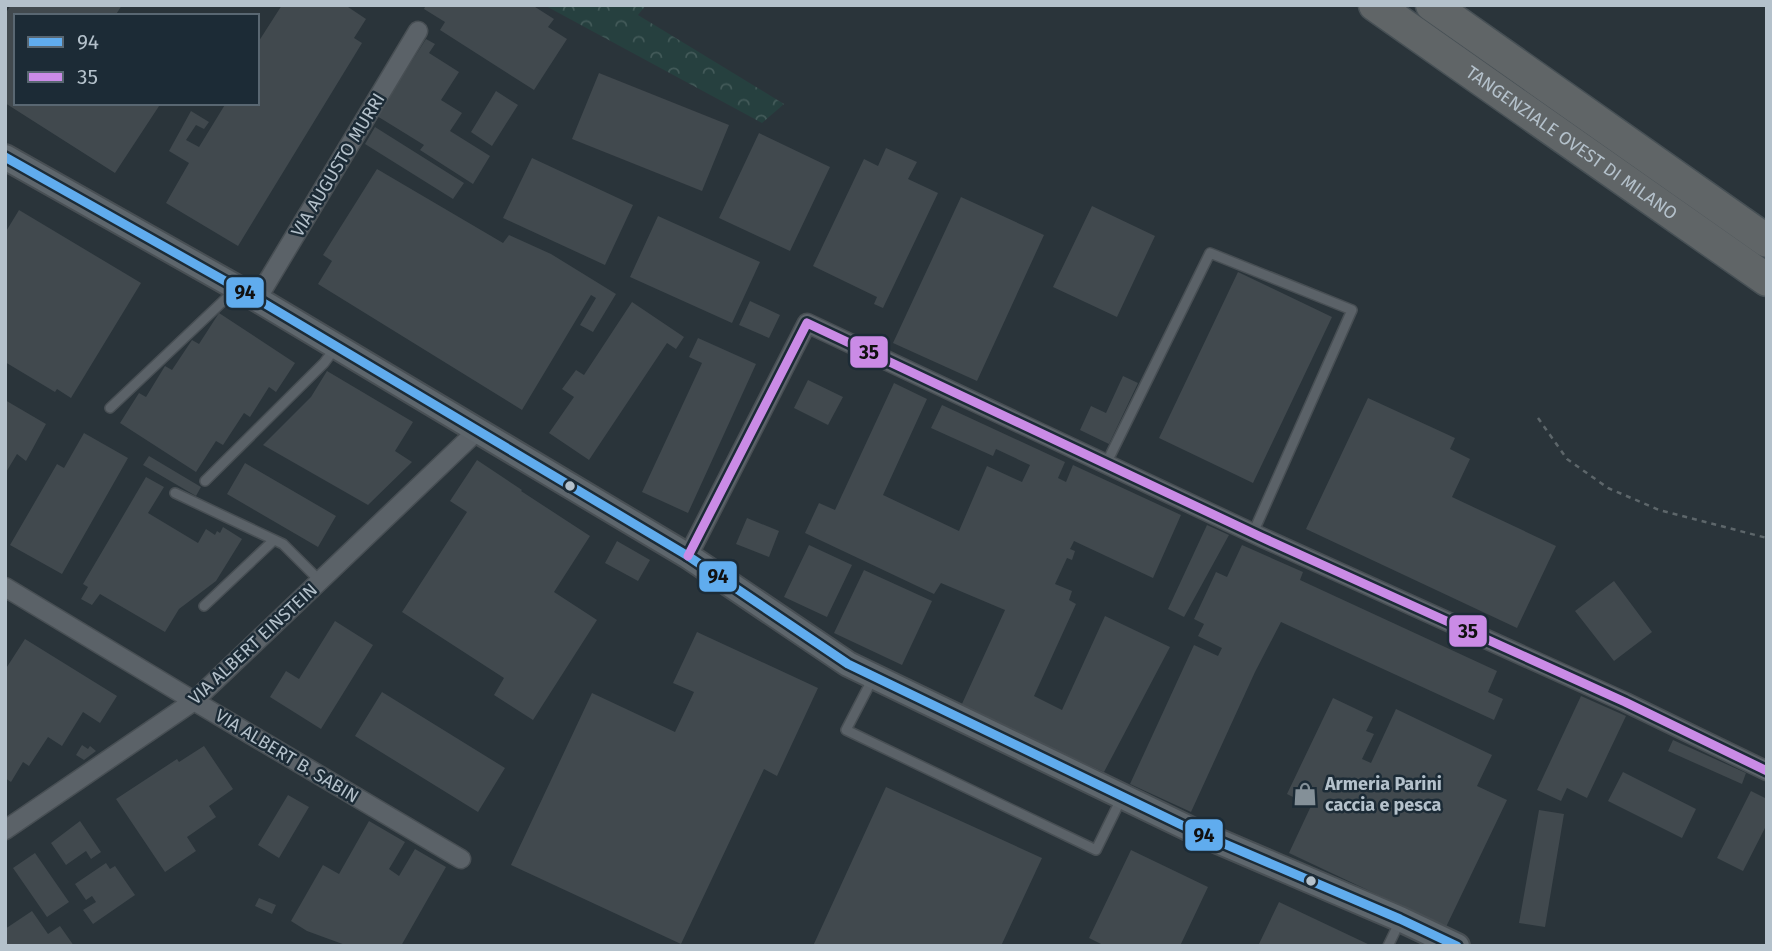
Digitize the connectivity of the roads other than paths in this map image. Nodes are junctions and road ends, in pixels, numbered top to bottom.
1 (1375, 5) edge
2 (1432, 5) edge
3 (418, 31) dead end
4 (9, 165) edge
5 (1767, 241) edge
6 (1767, 281) edge
7 (247, 294) junction
8 (337, 346) junction
9 (110, 408) dead end
10 (478, 430) junction
11 (1107, 464) junction
12 (205, 481) dead end
13 (175, 493) dead end
14 (1257, 535) junction
15 (274, 540) junction
16 (688, 556) junction
17 (320, 581) junction
18 (5, 587) edge
19 (204, 606) dead end
20 (874, 676) junction
21 (194, 701) junction
22 (1767, 771) edge
23 (1122, 796) junction
24 (5, 830) edge
25 (461, 859) dead end
26 (1401, 919) junction
27 (1388, 946) edge
28 (1457, 946) edge

1 - 6 highway, TANGENZIALE OVEST DI MILANO
2 - 5 highway, TANGENZIALE OVEST DI MILANO
3 - 7 street, VIA AUGUSTO MURRI
4 - 7 street
7 - 8 street
7 - 9 lane
8 - 10 street
8 - 12 lane
10 - 16 street
10 - 17 street, VIA ALBERT EINSTEIN
11 - 14 street
11 - 14 lane
11 - 16 street
13 - 15 lane
14 - 22 street
15 - 17 lane
15 - 19 lane
16 - 20 street
17 - 21 street, VIA ALBERT EINSTEIN
18 - 21 street, VIA ALBERT B. SABIN
20 - 23 street
20 - 23 lane
21 - 24 street, VIA ALBERT EINSTEIN
21 - 25 street, VIA ALBERT B. SABIN
23 - 26 street
26 - 27 lane
26 - 28 street

